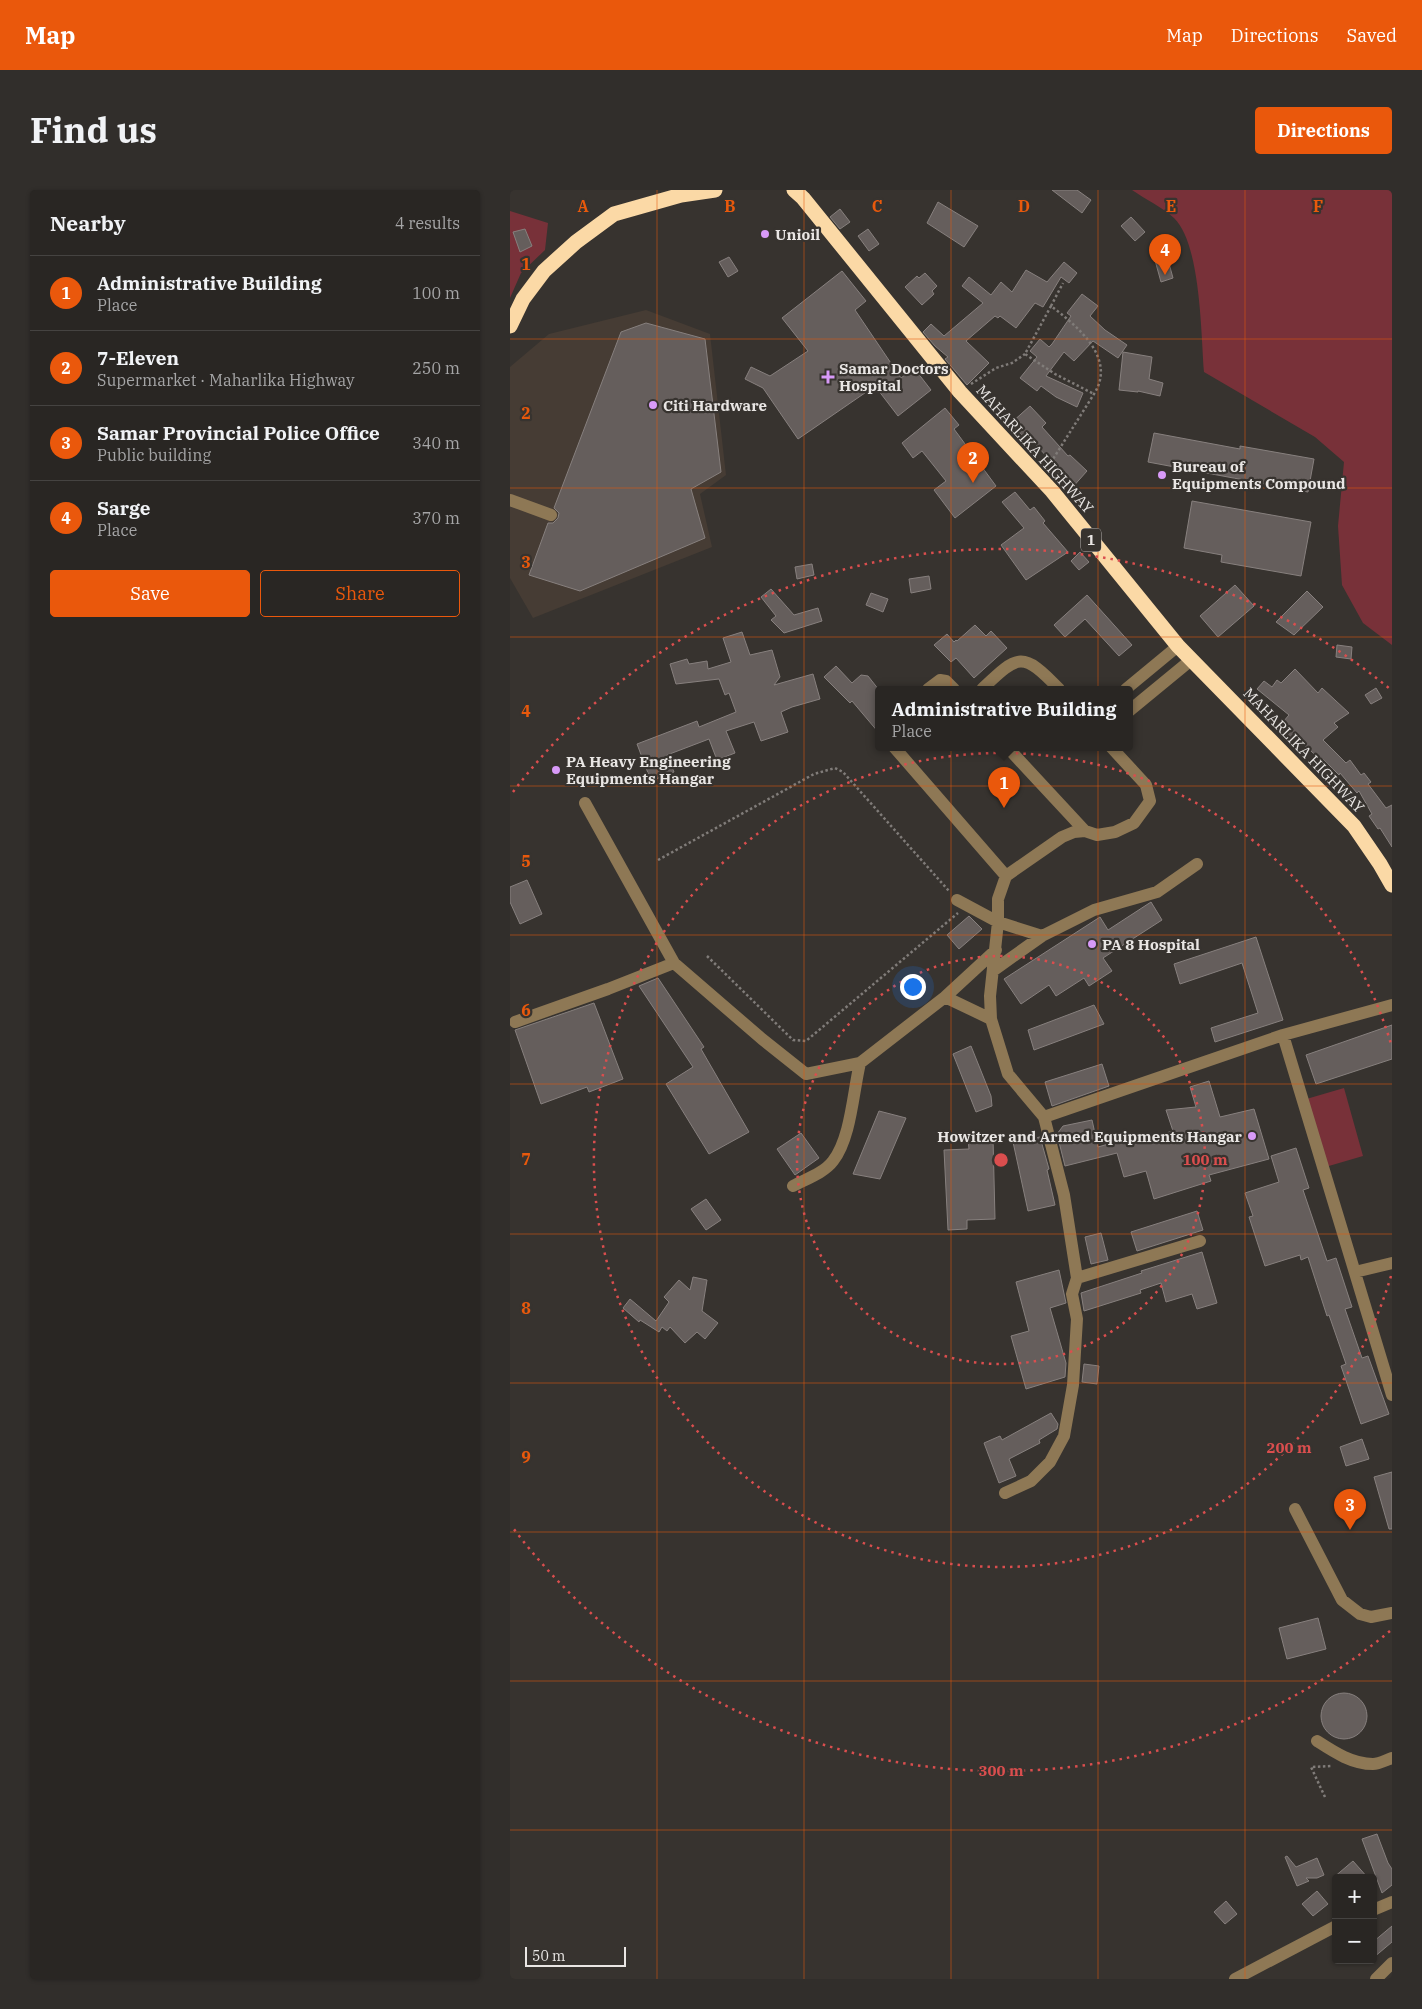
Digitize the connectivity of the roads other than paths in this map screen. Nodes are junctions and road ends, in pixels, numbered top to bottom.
1 (715, 190) edge
2 (794, 190) edge
3 (510, 326) edge
4 (510, 500) edge
5 (552, 515) dead end
6 (1178, 646) junction
7 (1191, 660) junction
8 (932, 686) edge
9 (951, 686) edge
10 (985, 686) edge
11 (1055, 686) edge
12 (1130, 686) edge
13 (1133, 708) edge
14 (897, 751) edge
15 (1012, 751) edge
16 (1115, 751) edge
17 (585, 803) dead end
18 (1085, 831) junction
19 (1197, 864) dead end
20 (1006, 876) junction
21 (1392, 884) edge
22 (957, 900) road end
23 (998, 922) junction
24 (1042, 936) junction
25 (996, 950) junction
26 (674, 962) junction
27 (994, 970) junction
28 (945, 997) junction
29 (1392, 1005) edge
30 (991, 1019) junction
31 (515, 1022) dead end
32 (1283, 1034) junction
33 (860, 1063) junction
34 (1044, 1117) junction
35 (794, 1186) dead end
36 (1200, 1241) dead end
37 (1392, 1263) edge
38 (1355, 1272) junction
39 (1077, 1278) junction
40 (1392, 1395) edge
41 (1005, 1492) dead end
42 (1295, 1509) dead end
43 (1392, 1613) edge
44 (1317, 1742) dead end
45 (1392, 1758) edge
46 (1392, 1902) edge
47 (1377, 1908) edge
48 (1332, 1928) edge
49 (1392, 1963) edge
50 (1235, 1979) edge
51 (1376, 1979) edge

1 - 3 highway
2 - 6 highway, MAHARLIKA HIGHWAY / 1
4 - 5 street
6 - 7 highway, MAHARLIKA HIGHWAY / 1
6 - 12 street
7 - 13 street
7 - 21 highway, MAHARLIKA HIGHWAY / 1
8 - 9 street
10 - 11 street
14 - 20 street
15 - 18 street
16 - 18 street
17 - 26 street
18 - 20 street
19 - 24 street
20 - 23 street
22 - 23 street
23 - 24 street
23 - 25 street
24 - 27 street
25 - 27 street
25 - 28 street
26 - 31 street
26 - 33 street
27 - 30 street
28 - 30 street
28 - 33 street
29 - 32 street
30 - 34 street
32 - 34 street
32 - 38 street
33 - 35 street
34 - 39 street
36 - 39 street
37 - 38 street
38 - 40 street
39 - 41 street
42 - 43 street
44 - 45 street
46 - 47 street
48 - 50 street
49 - 51 street

